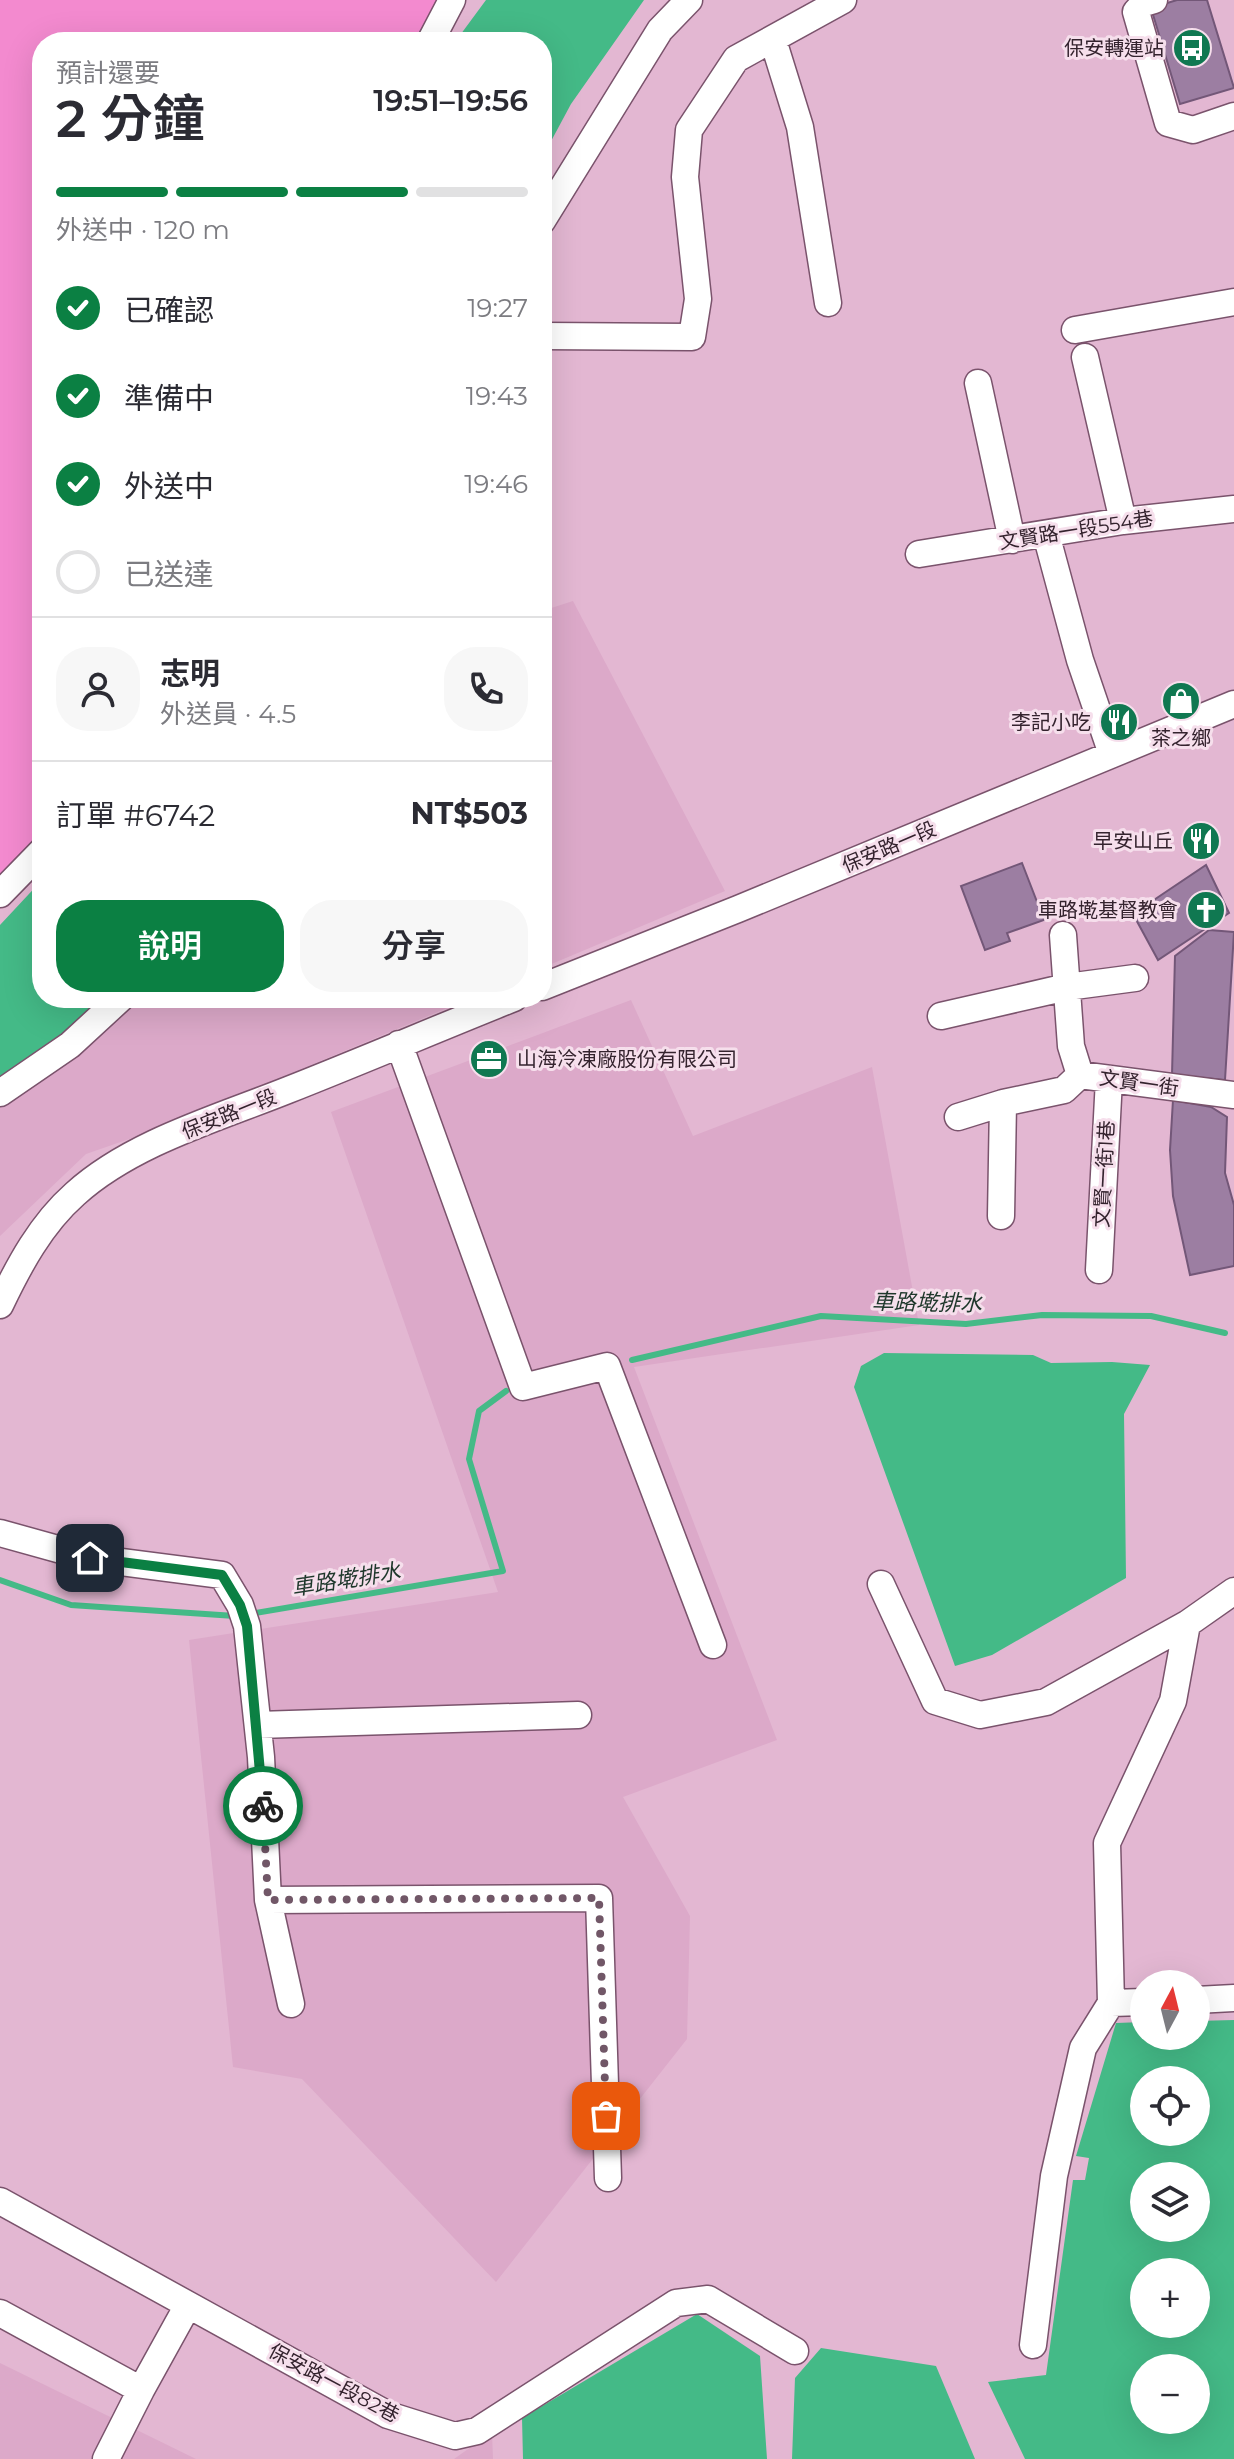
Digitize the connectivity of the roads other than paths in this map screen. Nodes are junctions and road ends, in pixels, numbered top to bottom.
1 (452, 0) edge
2 (689, 0) edge
3 (843, 0) edge
4 (1154, 0) edge
5 (435, 32) edge
6 (773, 40) junction
7 (1234, 116) edge
8 (552, 205) edge
9 (1234, 302) edge
10 (828, 303) dead end
11 (1075, 330) dead end
12 (552, 336) edge
13 (1085, 357) dead end
14 (978, 383) dead end
15 (1234, 509) edge
16 (1123, 521) junction
17 (1046, 534) junction
18 (1012, 540) junction
19 (919, 554) dead end
20 (1234, 704) edge
21 (1112, 754) junction
22 (32, 861) edge
23 (0, 894) edge
24 (1063, 935) dead end
25 (1135, 978) dead end
26 (552, 983) edge
27 (1067, 987) junction
28 (110, 1008) edge
29 (489, 1008) edge
30 (941, 1016) dead end
31 (399, 1044) junction
32 (1080, 1075) junction
33 (1109, 1079) junction
34 (0, 1093) edge
35 (1234, 1095) edge
36 (1003, 1103) junction
37 (958, 1117) dead end
38 (1001, 1216) dead end
39 (1099, 1270) dead end
40 (0, 1305) edge
41 (0, 1533) edge
42 (881, 1584) dead end
43 (1234, 1591) edge
44 (1187, 1624) junction
45 (713, 1645) dead end
46 (578, 1715) dead end
47 (258, 1725) junction
48 (268, 1900) junction
49 (1234, 1998) edge
50 (1210, 1999) edge
51 (1130, 2002) edge
52 (1111, 2003) junction
53 (291, 2004) dead end
54 (608, 2178) dead end
55 (0, 2201) edge
56 (188, 2305) junction
57 (0, 2313) edge
58 (1033, 2345) dead end
59 (795, 2351) dead end
60 (141, 2390) junction
61 (106, 2459) edge

1 - 5 street
2 - 8 street
3 - 6 street
4 - 7 street
6 - 10 street
6 - 12 street
9 - 11 street
13 - 16 street
14 - 18 street
15 - 16 street, 文賢路一段554巷
16 - 17 street, 文賢路一段554巷
17 - 18 street, 文賢路一段554巷
17 - 21 street
18 - 19 street, 文賢路一段554巷
20 - 21 street, 保安路一段
21 - 26 street, 保安路一段
22 - 23 street
24 - 27 street
25 - 27 street
27 - 30 street
27 - 32 street
28 - 34 street
29 - 31 street, 保安路一段
31 - 40 street, 保安路一段
31 - 45 street
32 - 33 street, 文賢一街
32 - 36 street, 文賢一街
33 - 35 street, 文賢一街
33 - 39 street, 文賢一街1巷
36 - 37 street, 文賢一街
36 - 38 street
41 - 47 street
42 - 44 street
43 - 44 street
44 - 52 street
46 - 47 street
47 - 48 street
48 - 53 street
48 - 54 street
49 - 50 street
51 - 52 street
52 - 58 street
55 - 56 street, 保安路一段82巷
56 - 59 street, 保安路一段82巷
56 - 60 street
57 - 60 street
60 - 61 street

